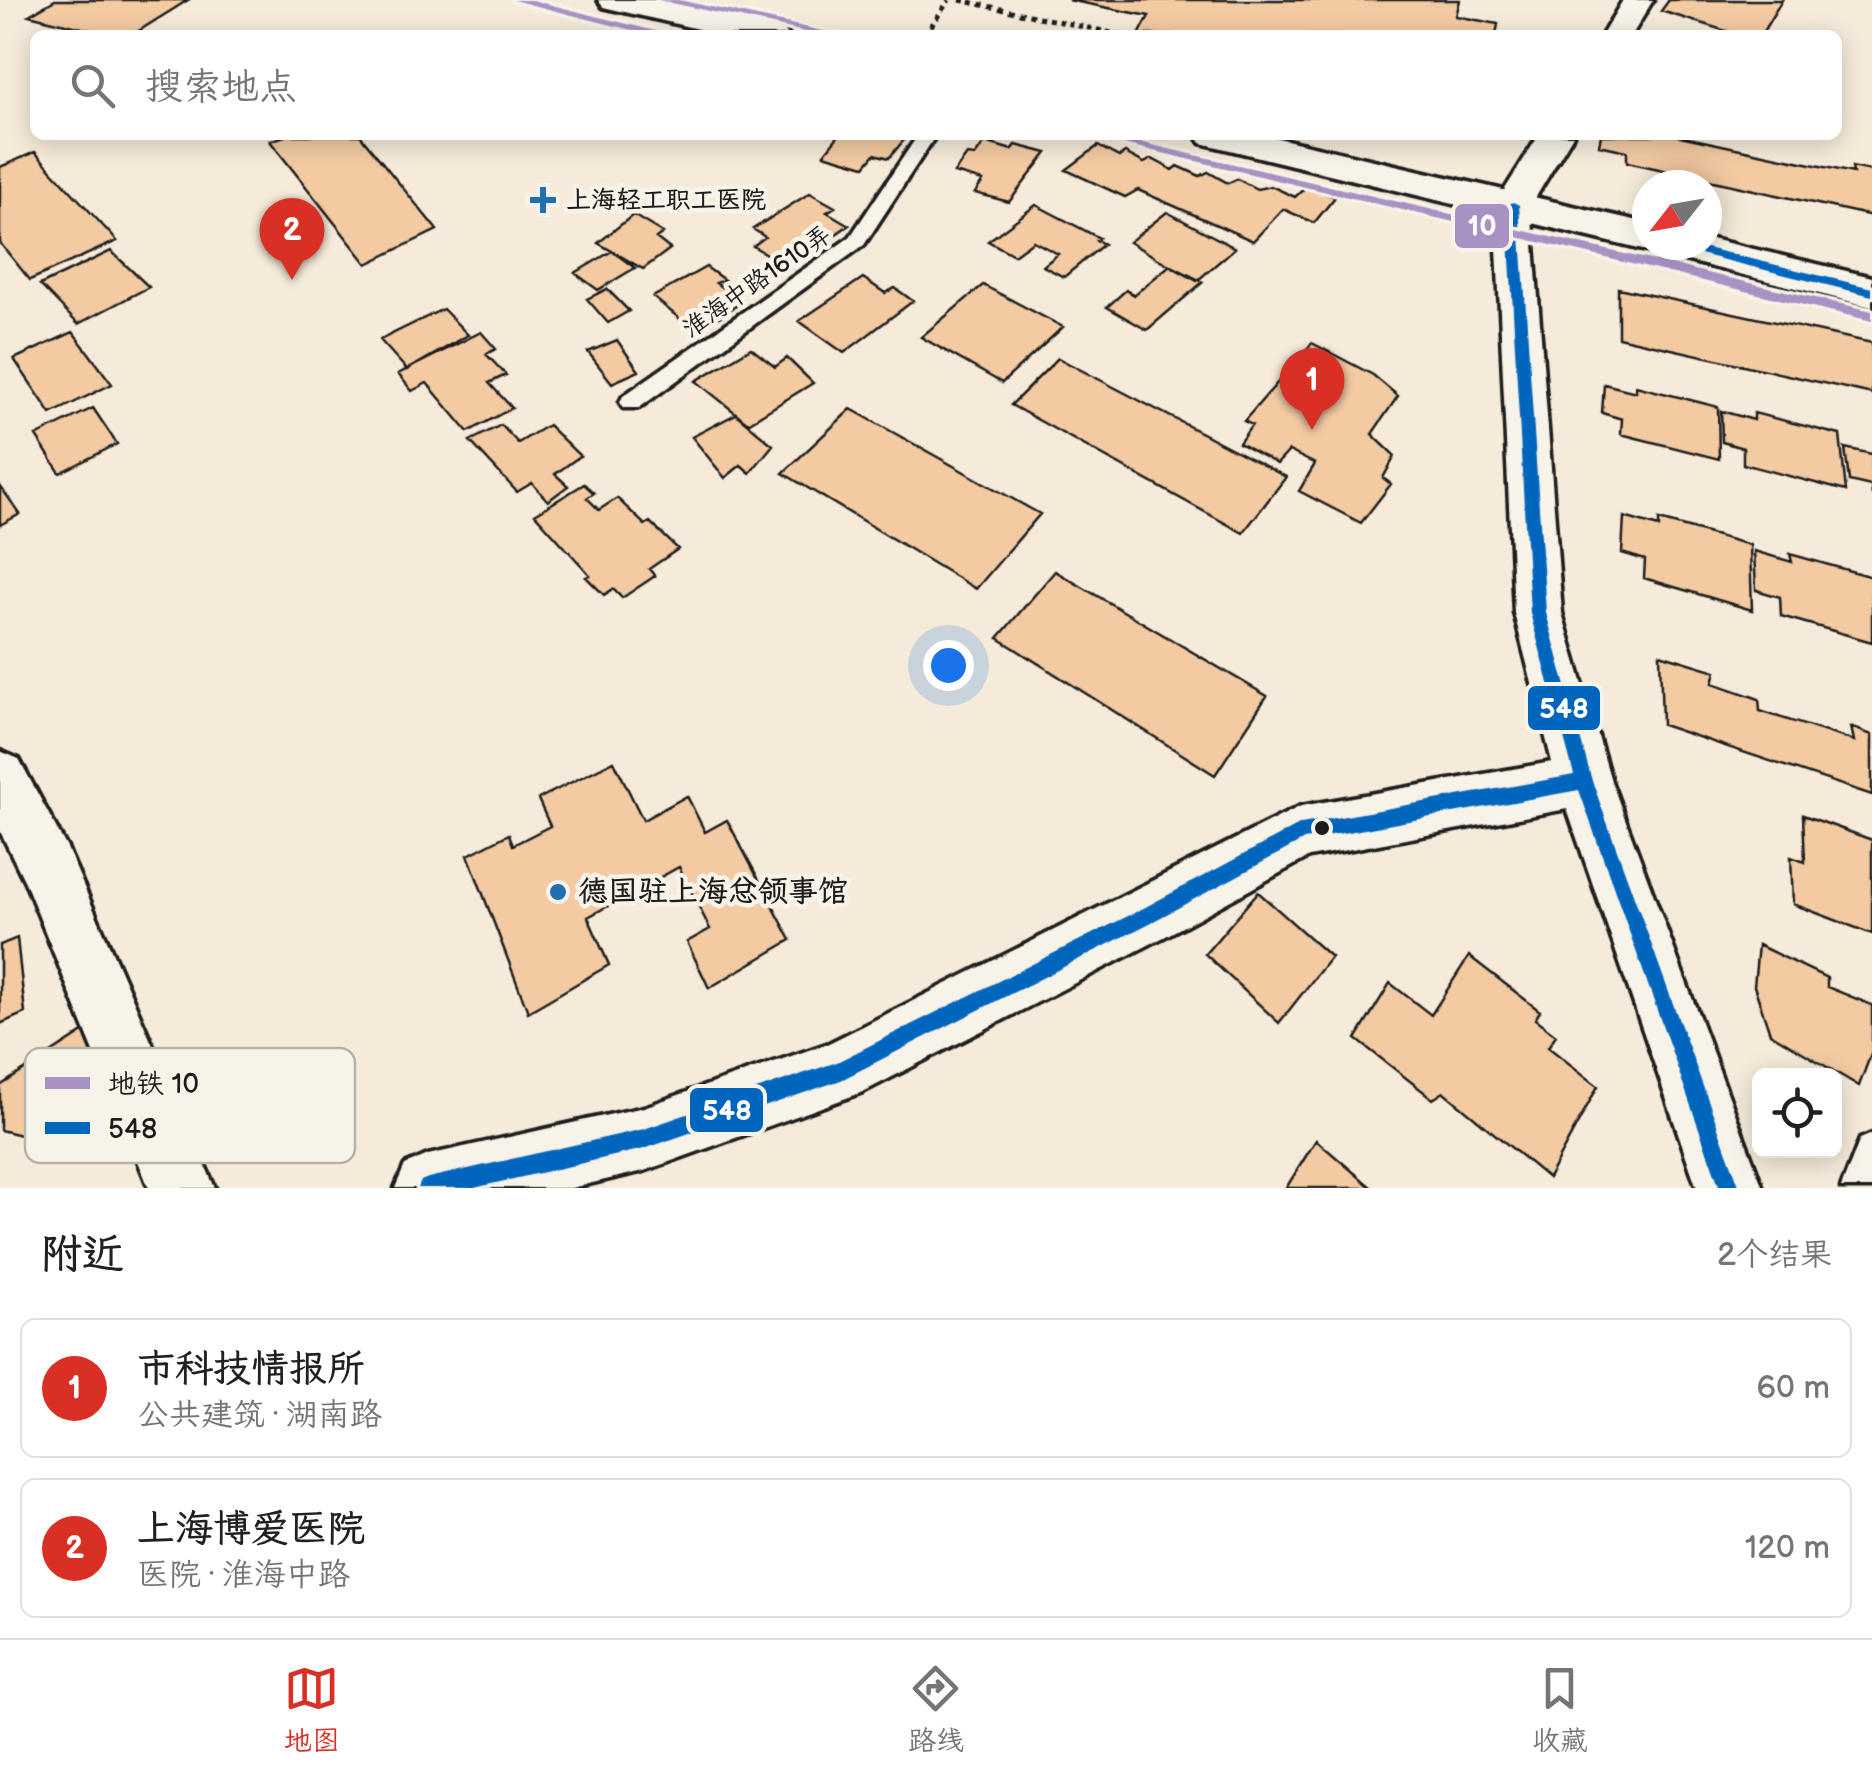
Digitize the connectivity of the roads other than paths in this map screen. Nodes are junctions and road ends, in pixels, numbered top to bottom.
1 (615, 0) edge
2 (1638, 0) edge
3 (748, 30) edge
4 (1620, 30) edge
5 (924, 140) edge
6 (1236, 140) edge
7 (1553, 140) edge
8 (1513, 205) junction
9 (1632, 233) edge
10 (1722, 255) edge
11 (1872, 292) edge
12 (631, 402) dead end
13 (0, 776) edge
14 (1584, 781) junction
15 (123, 1048) edge
16 (1872, 1152) edge
17 (171, 1163) edge
18 (182, 1188) edge
19 (428, 1188) edge
20 (1730, 1188) edge
21 (1858, 1188) edge

1 - 3 main road
2 - 4 street
5 - 12 lane, 淮海中路1610弄
6 - 8 main road
7 - 8 street
8 - 9 main road
8 - 14 street
10 - 11 main road
13 - 15 street
14 - 19 street
14 - 20 street
16 - 21 lane
17 - 18 street

